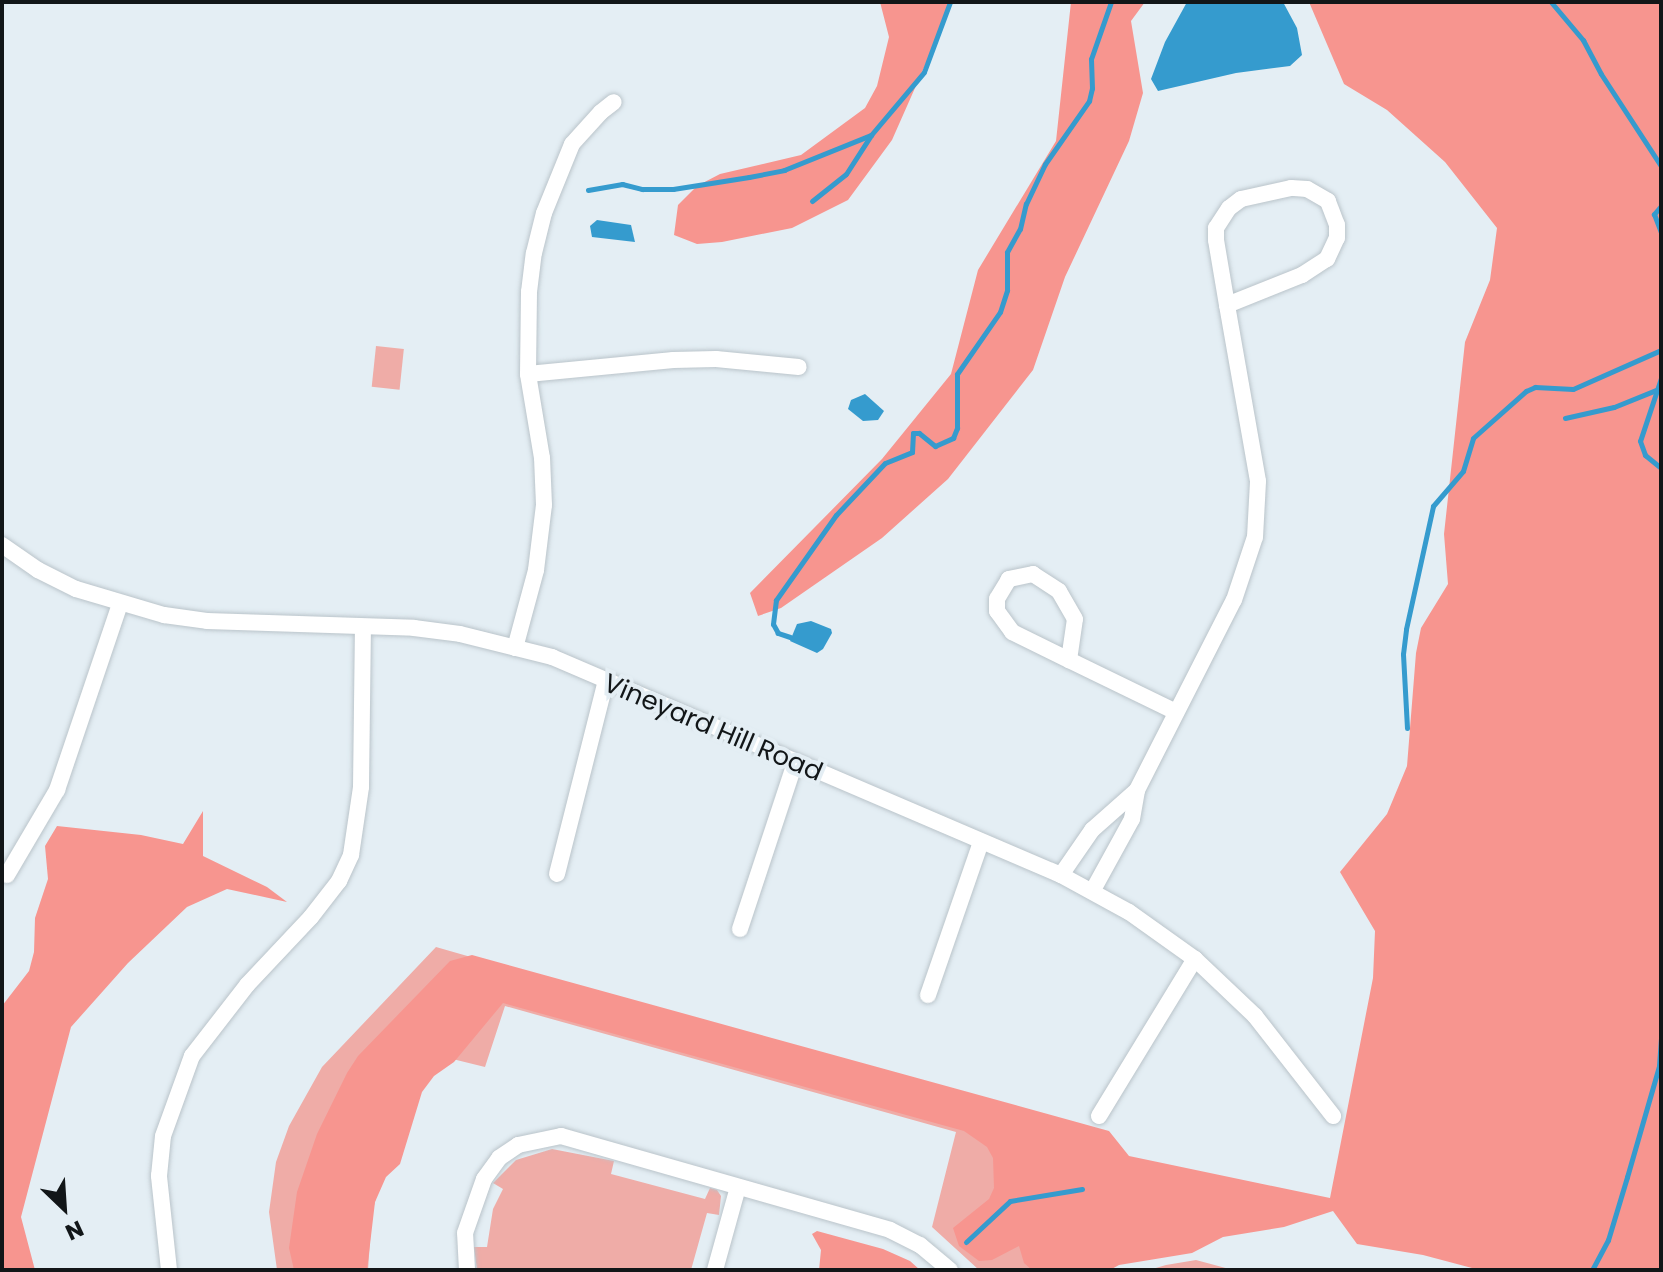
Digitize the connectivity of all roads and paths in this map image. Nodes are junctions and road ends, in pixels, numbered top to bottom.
1 (614, 102) dead end
2 (1227, 305) junction
3 (799, 367) dead end
4 (528, 374) junction
5 (2, 545) edge
6 (120, 604) junction
7 (363, 627) junction
8 (515, 648) junction
9 (1069, 660) junction
10 (606, 681) junction
11 (1176, 712) junction
12 (795, 763) junction
13 (1137, 790) junction
14 (981, 842) junction
15 (557, 874) dead end
16 (7, 875) dead end
17 (1061, 875) junction
18 (1093, 890) junction
19 (740, 929) dead end
20 (1195, 959) junction
21 (928, 995) dead end
22 (1099, 1116) dead end
23 (1333, 1116) dead end
24 (738, 1187) junction
25 (169, 1270) edge
26 (467, 1270) edge
27 (715, 1270) edge
28 (950, 1270) edge

1 - 4 street
2 - 2 street
2 - 11 street
3 - 4 street
4 - 8 street
5 - 6 street, Vineyard Hill Road
6 - 7 street, Vineyard Hill Road
6 - 16 street
7 - 8 street, Vineyard Hill Road
7 - 25 street
8 - 10 street, Vineyard Hill Road
9 - 9 street
9 - 11 street
10 - 12 street, Vineyard Hill Road
10 - 15 street
11 - 13 street
12 - 14 street, Vineyard Hill Road
12 - 19 street
13 - 17 street
13 - 18 street
14 - 17 street, Vineyard Hill Road
14 - 21 street
17 - 18 street, Vineyard Hill Road
18 - 20 street, Vineyard Hill Road
20 - 22 street
20 - 23 street, Vineyard Hill Road
24 - 26 street
24 - 27 street
24 - 28 street

